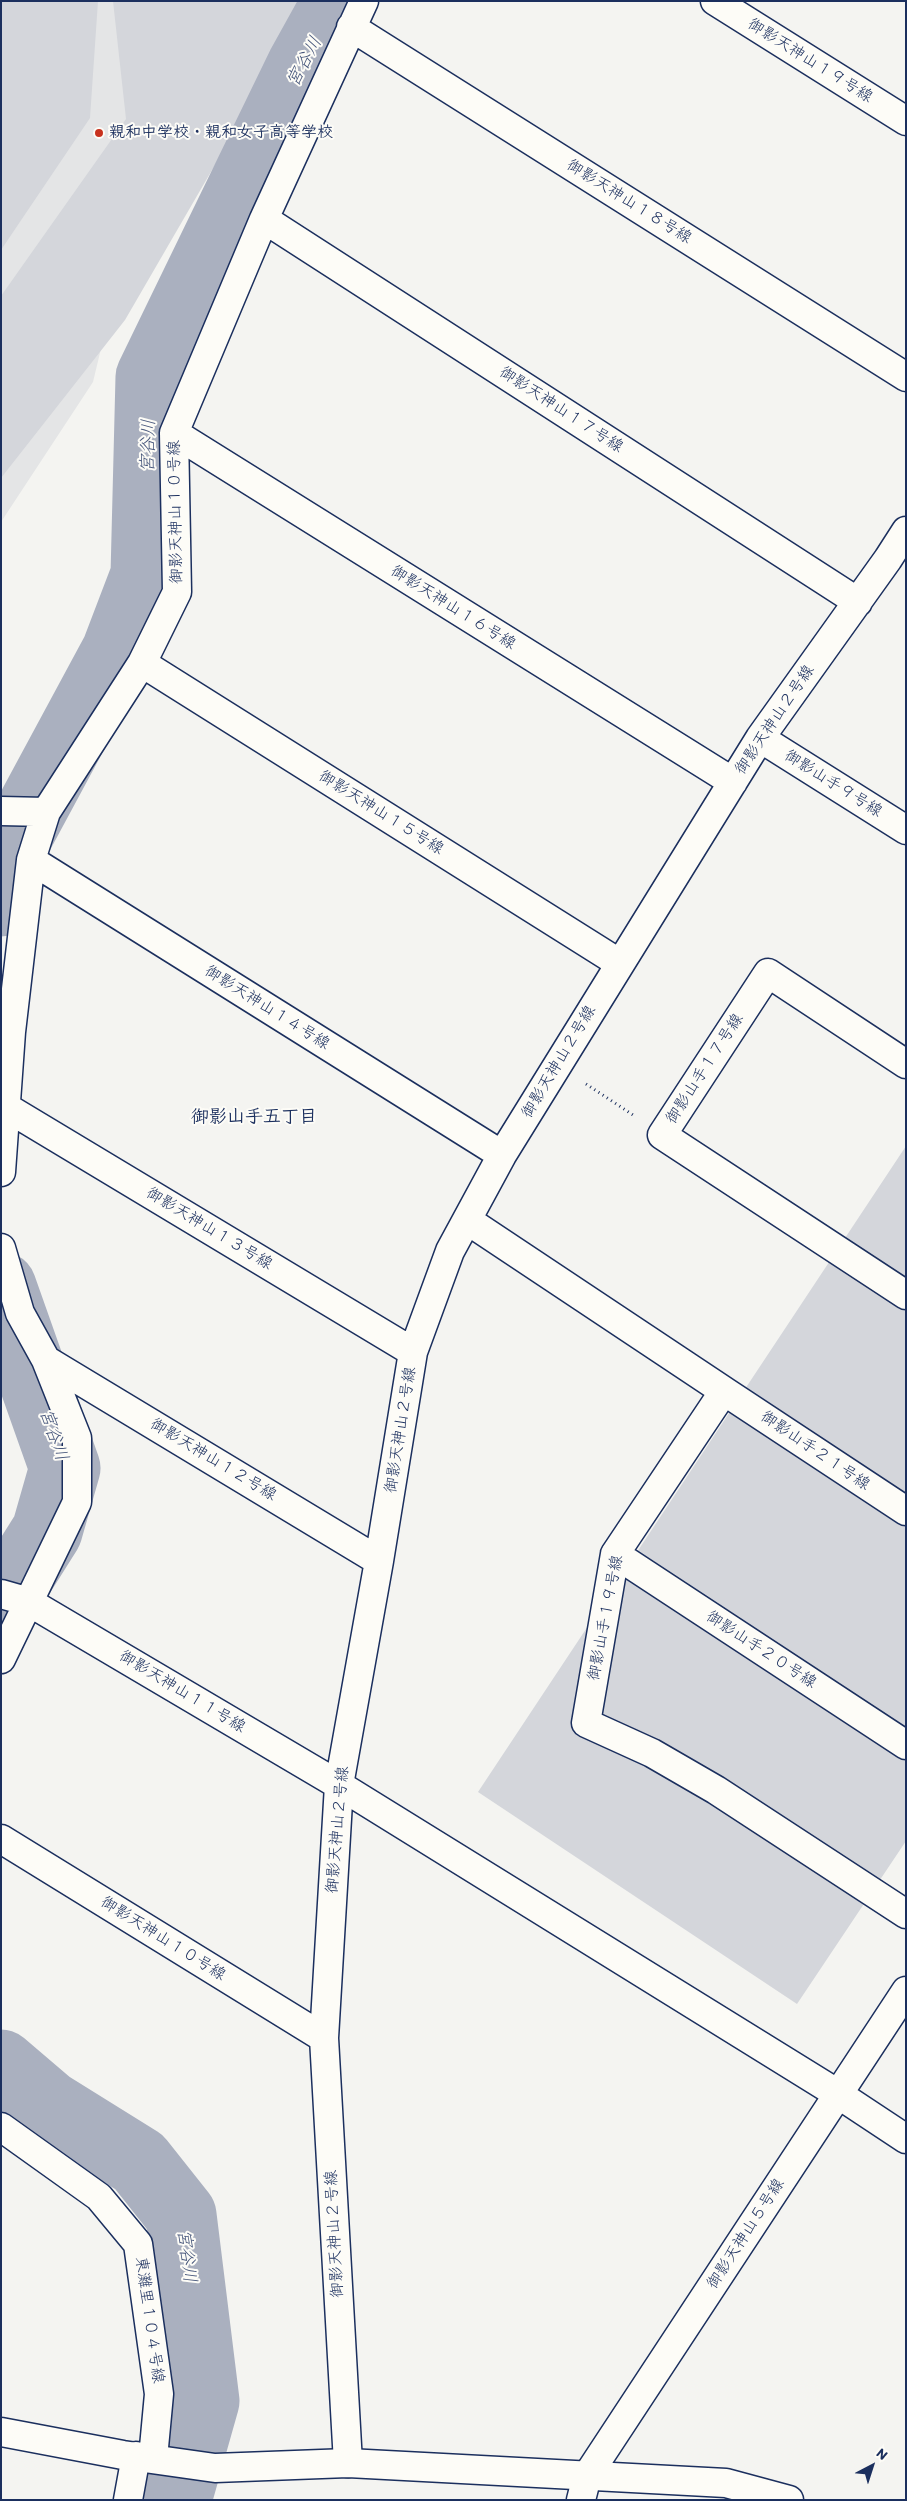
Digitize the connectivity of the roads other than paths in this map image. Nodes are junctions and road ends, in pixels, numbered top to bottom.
1 (364, 1) edge
2 (715, 1) edge
3 (351, 27) junction
4 (906, 121) edge
5 (264, 219) junction
6 (906, 377) edge
7 (174, 433) junction
8 (906, 531) edge
9 (897, 565) edge
10 (858, 602) junction
11 (142, 663) junction
12 (760, 738) junction
13 (733, 782) junction
14 (1, 811) edge
15 (44, 813) junction
16 (906, 830) edge
17 (31, 860) junction
18 (619, 963) junction
19 (6, 1032) edge
20 (906, 1064) edge
21 (4, 1106) junction
22 (502, 1156) junction
23 (1, 1172) edge
24 (467, 1220) junction
25 (1, 1248) edge
26 (906, 1295) edge
27 (13, 1312) edge
28 (413, 1352) junction
29 (46, 1360) junction
30 (724, 1391) junction
31 (906, 1512) edge
32 (616, 1554) junction
33 (379, 1560) junction
34 (19, 1599) edge
35 (1, 1659) edge
36 (906, 1745) edge
37 (339, 1785) junction
38 (1, 1839) edge
39 (906, 1914) edge
40 (906, 1991) edge
41 (324, 2038) junction
42 (838, 2094) junction
43 (1, 2127) edge
44 (906, 2139) edge
45 (1, 2432) edge
46 (145, 2457) junction
47 (348, 2463) junction
48 (584, 2488) edge
49 (128, 2500) edge
50 (790, 2500) edge

1 - 3 street, 御影天神山１０号線
2 - 4 street, 御影天神山１９号線
3 - 5 street, 御影天神山１０号線
3 - 6 street, 御影天神山１８号線
5 - 7 street, 御影天神山１０号線
5 - 10 street, 御影天神山１７号線
7 - 11 street, 御影天神山１０号線
7 - 13 street, 御影天神山１６号線
8 - 9 street, 御影天神山２号線
9 - 10 street, 御影天神山２号線
10 - 12 street, 御影天神山２号線
11 - 15 street, 御影天神山１０号線
11 - 18 street, 御影天神山１５号線
12 - 13 street, 御影天神山２号線
12 - 16 street, 御影山手９号線
13 - 18 street, 御影天神山２号線
14 - 15 street
15 - 17 street, 御影天神山１０号線
17 - 19 street, 御影天神山１０号線
17 - 22 street, 御影天神山１４号線
18 - 22 street, 御影天神山２号線
19 - 21 street, 御影天神山１０号線
20 - 26 street, 御影山手１７号線
21 - 23 street, 御影天神山１０号線
21 - 28 street, 御影天神山１３号線
22 - 24 street, 御影天神山２号線
24 - 28 street, 御影天神山２号線
24 - 30 street
25 - 27 street
27 - 29 street
28 - 33 street, 御影天神山２号線
29 - 33 street, 御影天神山１２号線
29 - 34 street
30 - 31 street, 御影山手２１号線
30 - 32 street, 御影山手１９号線
32 - 36 street, 御影山手２０号線
32 - 39 street, 御影山手１９号線
33 - 37 street, 御影天神山２号線
34 - 35 street
34 - 37 street, 御影天神山１１号線
37 - 41 street, 御影天神山２号線
37 - 42 street, 御影天神山１１号線
38 - 41 street, 御影天神山１０号線
40 - 42 street, 御影天神山５号線
41 - 47 street, 御影天神山２号線
42 - 44 street, 御影天神山１１号線
42 - 48 street, 御影天神山５号線
43 - 46 street, 東灘里１０４号線
45 - 46 street
46 - 47 street
46 - 49 street, 東灘里１０４号線
47 - 48 street
48 - 50 street

